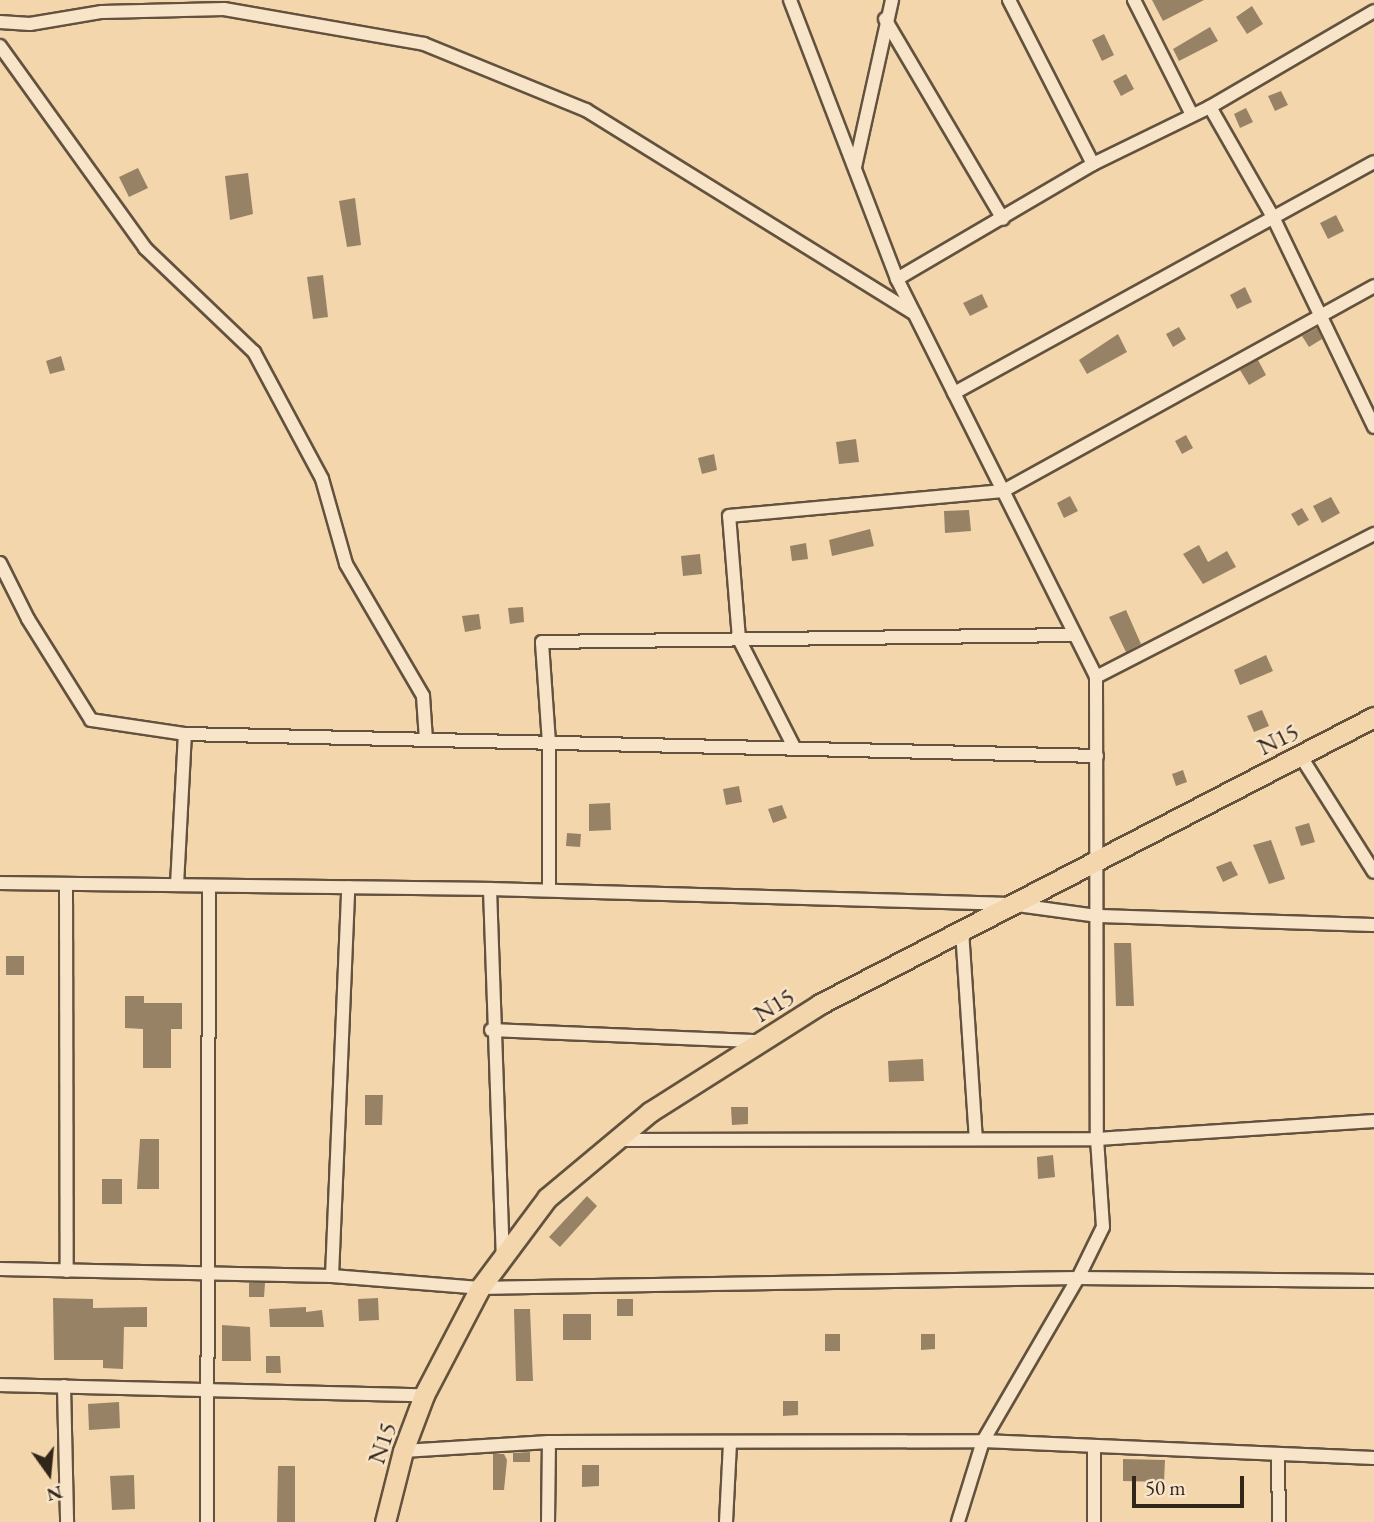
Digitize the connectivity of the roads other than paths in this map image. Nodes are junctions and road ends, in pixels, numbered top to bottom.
1 (790, 0) edge
2 (891, 0) edge
3 (1009, 0) edge
4 (1134, 0) edge
5 (1374, 11) edge
6 (885, 19) junction
7 (0, 22) edge
8 (0, 46) edge
9 (1210, 107) junction
10 (1191, 113) junction
11 (1374, 162) edge
12 (1093, 164) junction
13 (855, 168) junction
14 (1273, 217) junction
15 (1003, 219) junction
16 (897, 279) junction
17 (1374, 286) edge
18 (914, 313) junction
19 (1322, 315) junction
20 (954, 393) junction
21 (1371, 412) edge
22 (1374, 427) edge
23 (1003, 491) junction
24 (1374, 534) edge
25 (0, 563) edge
26 (1075, 635) junction
27 (739, 639) junction
28 (1096, 677) junction
29 (1374, 717) edge
30 (185, 734) junction
31 (426, 740) junction
32 (549, 743) junction
33 (795, 749) junction
34 (1300, 755) junction
35 (1097, 756) junction
36 (1098, 858) junction
37 (1372, 866) edge
38 (0, 883) edge
39 (66, 884) junction
40 (177, 885) junction
41 (209, 886) junction
42 (348, 887) junction
43 (490, 889) junction
44 (549, 890) junction
45 (1010, 904) junction
46 (1098, 916) junction
47 (1374, 925) edge
48 (962, 930) junction
49 (491, 1030) junction
50 (763, 1041) junction
51 (1374, 1121) edge
52 (976, 1139) junction
53 (1097, 1139) junction
54 (617, 1140) junction
55 (503, 1257) junction
56 (0, 1269) edge
57 (67, 1271) junction
58 (206, 1273) junction
59 (332, 1276) junction
60 (1078, 1278) junction
61 (1374, 1281) edge
62 (480, 1288) junction
63 (0, 1385) edge
64 (64, 1386) junction
65 (206, 1389) junction
66 (424, 1395) junction
67 (983, 1441) junction
68 (549, 1442) junction
69 (730, 1443) junction
70 (1094, 1448) junction
71 (403, 1451) junction
72 (1278, 1454) junction
73 (1374, 1458) edge
74 (67, 1522) edge
75 (207, 1522) edge
76 (385, 1522) edge
77 (548, 1522) edge
78 (726, 1522) edge
79 (958, 1522) edge
80 (1094, 1522) edge
81 (1279, 1522) edge

1 - 13 street
2 - 6 street
3 - 12 street
4 - 10 street
5 - 9 street
6 - 13 street
6 - 15 street
7 - 18 street
8 - 31 street
9 - 10 street
9 - 14 street
10 - 12 street
11 - 14 street
12 - 15 street
13 - 16 street
14 - 19 street
14 - 20 street
15 - 16 street
16 - 18 street
17 - 19 street
18 - 20 street
19 - 21 street
19 - 23 street
20 - 23 street
21 - 22 street
23 - 26 street
23 - 27 street
24 - 28 street
25 - 30 street
26 - 27 street
26 - 28 street
27 - 32 street
27 - 33 street
28 - 35 street
29 - 34 main road, N15
30 - 31 street
30 - 40 street
31 - 32 street
32 - 33 street
32 - 44 street
33 - 35 street
34 - 36 main road, N15
34 - 37 street
35 - 36 street
36 - 45 main road, N15
36 - 46 street
38 - 39 street
39 - 40 street
39 - 57 street
40 - 41 street
41 - 42 street
41 - 58 street
42 - 43 street
42 - 59 street
43 - 44 street
43 - 49 street
44 - 45 street
45 - 46 street
45 - 48 main road, N15
46 - 47 street
46 - 53 street
48 - 50 main road, N15
48 - 52 street
49 - 50 street
49 - 55 street
50 - 54 main road, N15
51 - 53 street
52 - 53 street
52 - 54 street
53 - 60 street
54 - 55 main road, N15
55 - 62 main road, N15
56 - 57 street
57 - 58 street
58 - 59 street
58 - 65 street
59 - 62 street
60 - 61 street
60 - 62 street
60 - 67 street
62 - 66 main road, N15
63 - 64 street
64 - 65 street
64 - 74 street
65 - 66 street
65 - 75 street
66 - 71 main road, N15
67 - 69 street
67 - 70 street
67 - 79 street
68 - 69 street
68 - 71 street
68 - 77 street
69 - 78 street
70 - 72 street
70 - 80 street
71 - 76 main road, N15
72 - 73 street
72 - 81 street

